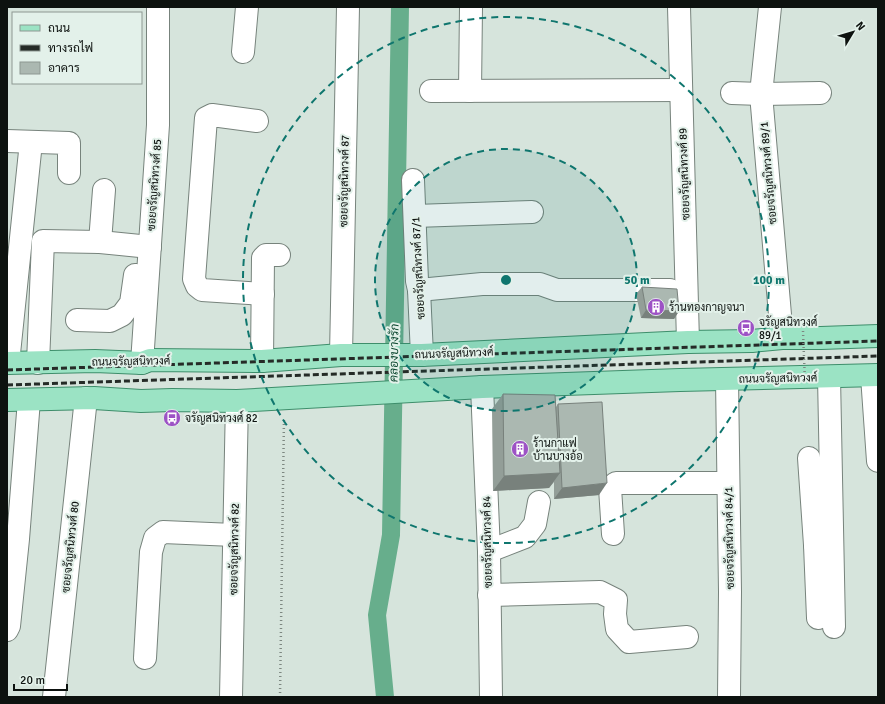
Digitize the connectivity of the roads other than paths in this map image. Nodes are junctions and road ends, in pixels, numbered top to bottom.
1 (158, 7) edge
2 (247, 7) edge
3 (348, 7) edge
4 (471, 7) edge
5 (679, 7) edge
6 (770, 7) edge
7 (243, 52) dead end
8 (681, 90) junction
9 (431, 91) dead end
10 (470, 91) junction
11 (732, 93) dead end
12 (820, 93) dead end
13 (761, 94) junction
14 (257, 121) dead end
15 (7, 141) edge
16 (31, 142) junction
17 (69, 173) dead end
18 (413, 180) dead end
19 (104, 190) dead end
20 (532, 212) dead end
21 (415, 216) junction
22 (15, 231) edge
23 (100, 242) junction
24 (141, 246) junction
25 (279, 255) dead end
26 (419, 290) junction
27 (687, 290) junction
28 (263, 294) junction
29 (78, 320) dead end
30 (878, 336) edge
31 (782, 338) junction
32 (688, 342) junction
33 (341, 355) junction
34 (422, 355) junction
35 (262, 361) junction
36 (142, 362) junction
37 (8, 363) edge
38 (38, 363) junction
39 (875, 375) edge
40 (829, 376) junction
41 (727, 379) junction
42 (482, 387) junction
43 (86, 398) junction
44 (7, 400) edge
45 (29, 400) junction
46 (237, 402) junction
47 (809, 458) dead end
48 (878, 461) edge
49 (728, 483) junction
50 (539, 502) dead end
51 (612, 534) dead end
52 (234, 535) junction
53 (12, 538) edge
54 (824, 544) junction
55 (488, 551) junction
56 (489, 595) junction
57 (9, 604) edge
58 (826, 622) dead end
59 (7, 630) edge
60 (687, 637) dead end
61 (145, 658) dead end
62 (54, 697) edge
63 (231, 697) edge
64 (491, 697) edge
65 (729, 697) edge

1 - 24 street, ซอยจรัญสนิทวงศ์ 85
2 - 7 street
3 - 33 street, ซอยจรัญสนิทวงศ์ 87
4 - 10 street
5 - 8 street, ซอยจรัญสนิทวงศ์ 89
6 - 13 street, ซอยจรัญสนิทวงศ์ 89/1
8 - 10 street
8 - 27 street, ซอยจรัญสนิทวงศ์ 89
9 - 10 street
11 - 13 street
12 - 13 street
13 - 31 street, ซอยจรัญสนิทวงศ์ 89/1
14 - 28 street
15 - 16 street
16 - 17 street
16 - 22 street
18 - 21 street, ซอยจรัญสนิทวงศ์ 87/1
19 - 23 street
20 - 21 street
21 - 26 street, ซอยจรัญสนิทวงศ์ 87/1
22 - 37 street
23 - 24 street
23 - 38 street
24 - 29 street
24 - 36 street, ซอยจรัญสนิทวงศ์ 85
25 - 28 street
26 - 27 street
26 - 34 street, ซอยจรัญสนิทวงศ์ 87/1
27 - 32 street, ซอยจรัญสนิทวงศ์ 89
28 - 35 street
30 - 31 main road, ถนนจรัญสนิทวงศ์
31 - 32 main road, ถนนจรัญสนิทวงศ์
32 - 34 main road, ถนนจรัญสนิทวงศ์
33 - 34 main road, ถนนจรัญสนิทวงศ์
33 - 35 main road, ถนนจรัญสนิทวงศ์
35 - 36 main road, ถนนจรัญสนิทวงศ์
36 - 38 main road, ถนนจรัญสนิทวงศ์
37 - 38 main road, ถนนจรัญสนิทวงศ์
39 - 40 main road, ถนนจรัญสนิทวงศ์
39 - 48 street
40 - 41 main road, ถนนจรัญสนิทวงศ์
40 - 54 street
41 - 42 main road, ถนนจรัญสนิทวงศ์
41 - 49 street, ซอยจรัญสนิทวงศ์ 84/1
42 - 46 main road, ถนนจรัญสนิทวงศ์
42 - 55 street, ซอยจรัญสนิทวงศ์ 84
43 - 45 main road, ถนนจรัญสนิทวงศ์
43 - 46 main road, ถนนจรัญสนิทวงศ์
43 - 62 street, ซอยจรัญสนิทวงศ์ 80
44 - 45 main road, ถนนจรัญสนิทวงศ์
45 - 53 street
46 - 52 street, ซอยจรัญสนิทวงศ์ 82
47 - 54 street
49 - 51 street
49 - 65 street, ซอยจรัญสนิทวงศ์ 84/1
50 - 55 street
52 - 61 street
52 - 63 street, ซอยจรัญสนิทวงศ์ 82
53 - 57 street
54 - 58 street
55 - 56 street, ซอยจรัญสนิทวงศ์ 84
56 - 60 street
56 - 64 street, ซอยจรัญสนิทวงศ์ 84
57 - 59 street

